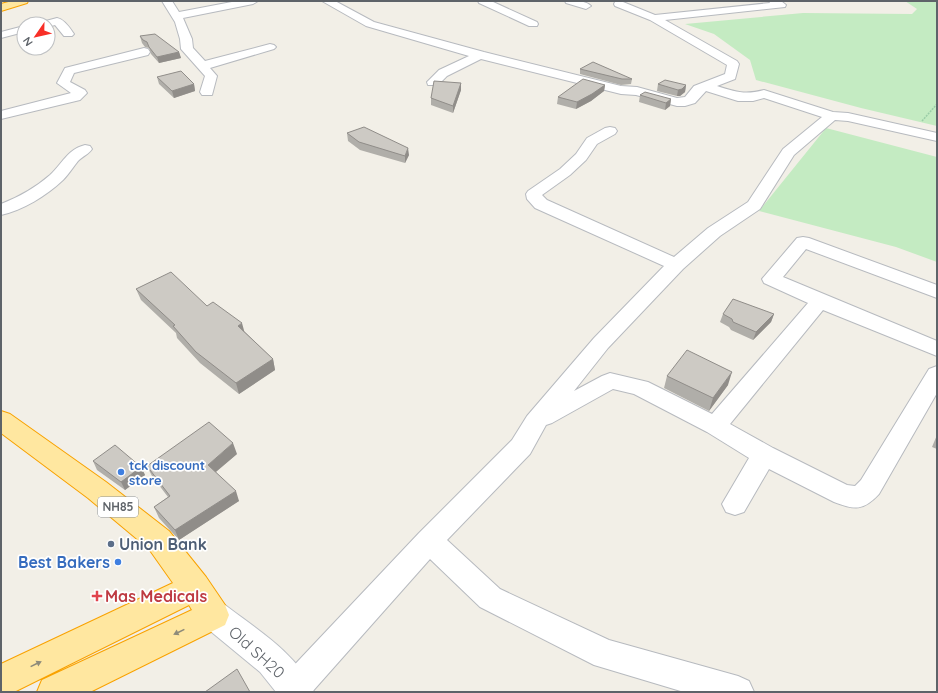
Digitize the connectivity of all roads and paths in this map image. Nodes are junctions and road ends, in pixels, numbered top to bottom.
1 (23, 1) edge
2 (167, 1) edge
3 (253, 1) edge
4 (327, 1) edge
5 (483, 1) edge
6 (570, 1) edge
7 (774, 1) edge
8 (618, 4) dead end
9 (586, 6) dead end
10 (1, 8) edge
11 (177, 16) junction
12 (654, 18) junction
13 (56, 21) edge
14 (533, 24) dead end
15 (16, 31) edge
16 (68, 34) dead end
17 (1, 35) edge
18 (270, 47) dead end
19 (144, 52) dead end
20 (480, 55) junction
21 (202, 66) junction
22 (433, 82) edge
23 (707, 87) junction
24 (207, 92) dead end
25 (937, 104) edge
26 (1, 115) edge
27 (832, 116) junction
28 (610, 131) dead end
29 (913, 132) junction
30 (937, 137) edge
31 (85, 149) dead end
32 (1, 210) edge
33 (676, 265) junction
34 (937, 292) edge
35 (820, 301) junction
36 (937, 349) edge
37 (937, 374) edge
38 (1, 420) edge
39 (535, 422) junction
40 (715, 426) junction
41 (764, 455) junction
42 (735, 504) dead end
43 (429, 541) junction
44 (195, 587) junction
45 (214, 615) junction
46 (1, 681) edge
47 (296, 690) edge
48 (54, 692) edge
49 (738, 692) edge

1 - 10 highway
2 - 11 street
3 - 11 street
4 - 20 street
5 - 14 street
6 - 9 street
7 - 12 street
8 - 12 street
11 - 21 street
12 - 23 street
13 - 16 street
15 - 17 street
18 - 21 street
19 - 26 street
20 - 22 street
20 - 23 street
21 - 24 street
23 - 27 street
25 - 29 path
27 - 29 street
27 - 33 street
28 - 33 street
29 - 30 street
31 - 32 street
33 - 39 street
34 - 35 street
35 - 36 street
35 - 40 street
37 - 41 street
38 - 44 highway, NH85
39 - 40 street
39 - 43 street
40 - 41 street
41 - 42 street
43 - 47 street
43 - 49 street
44 - 45 highway, NH85
46 -> 44 highway
45 - 47 main road, Old SH20
45 -> 48 highway

